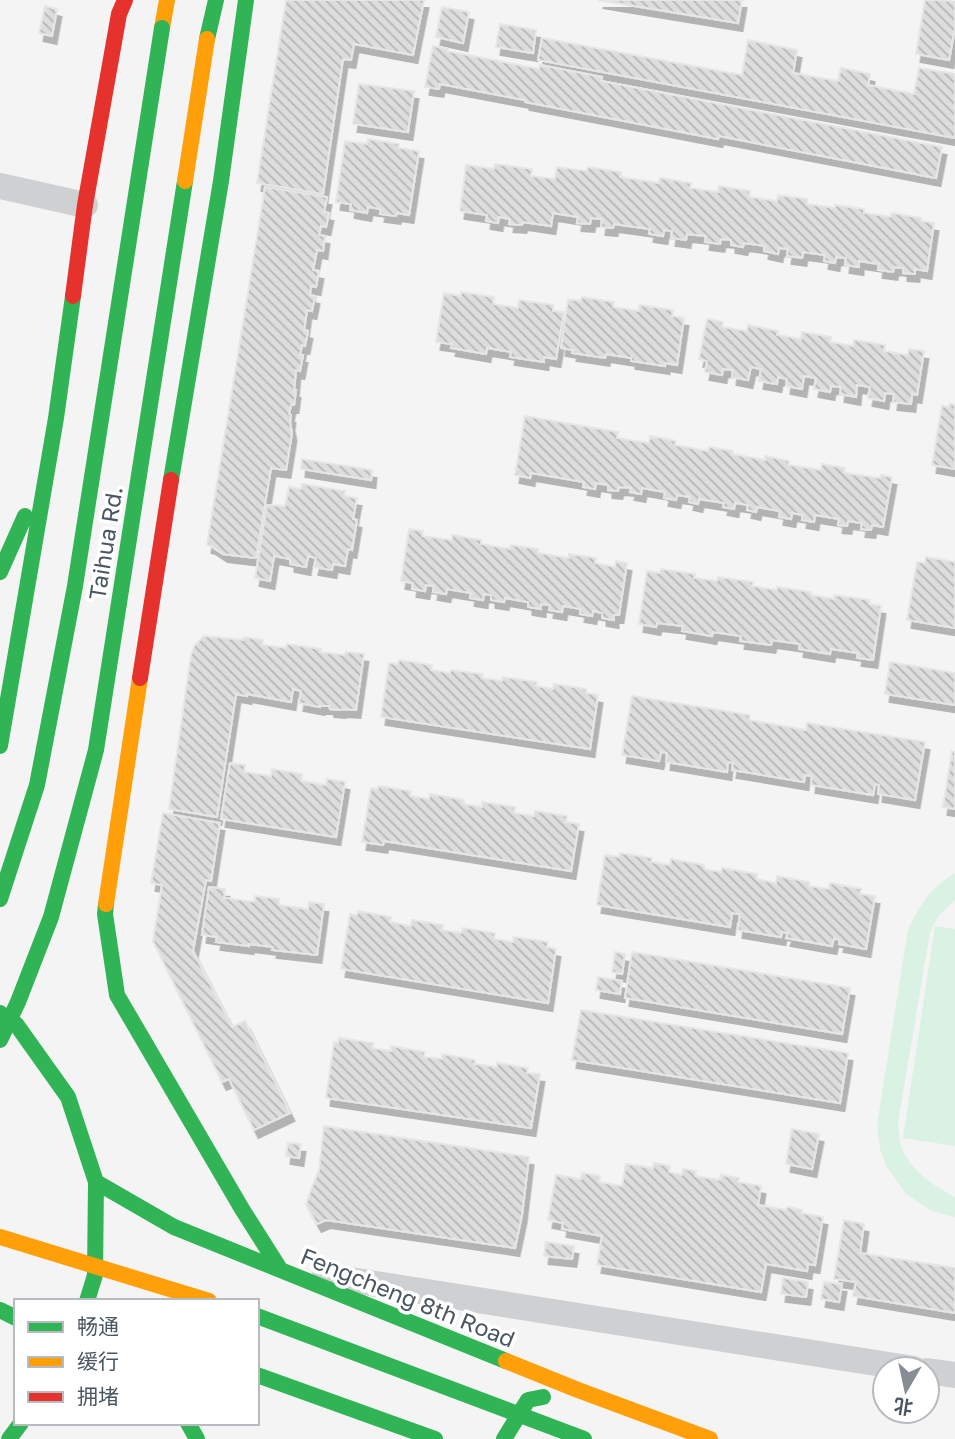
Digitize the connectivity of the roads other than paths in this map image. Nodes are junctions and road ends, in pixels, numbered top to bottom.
1 (125, 0) edge
2 (167, 0) edge
3 (216, 0) edge
4 (246, 0) edge
5 (0, 186) edge
6 (85, 205) junction
7 (56, 418) junction
8 (0, 572) edge
9 (0, 746) edge
10 (0, 899) edge
11 (0, 1013) edge
12 (0, 1040) edge
13 (96, 1182) junction
14 (0, 1237) edge
15 (280, 1269) junction
16 (88, 1299) edge
17 (202, 1299) edge
18 (259, 1317) edge
19 (871, 1362) edge
20 (259, 1376) edge
21 (578, 1390) junction
22 (435, 1439) edge
23 (504, 1439) edge
24 (584, 1439) edge
25 (710, 1439) edge

1 - 6 street
2 - 10 street, Taihua Rd., bridge
3 - 12 street, Taihua Rd., bridge
4 - 15 street
5 - 6 street
6 - 7 street
7 - 8 street
7 - 9 street
11 - 13 street
13 - 15 street, Fengcheng 8th Road
13 - 16 street
14 - 17 street, bridge
15 - 19 street
15 - 21 street, Fengcheng 8th Road
18 - 24 street, bridge
20 - 22 street
21 - 23 street
21 - 25 street, Fengcheng 8th Road

